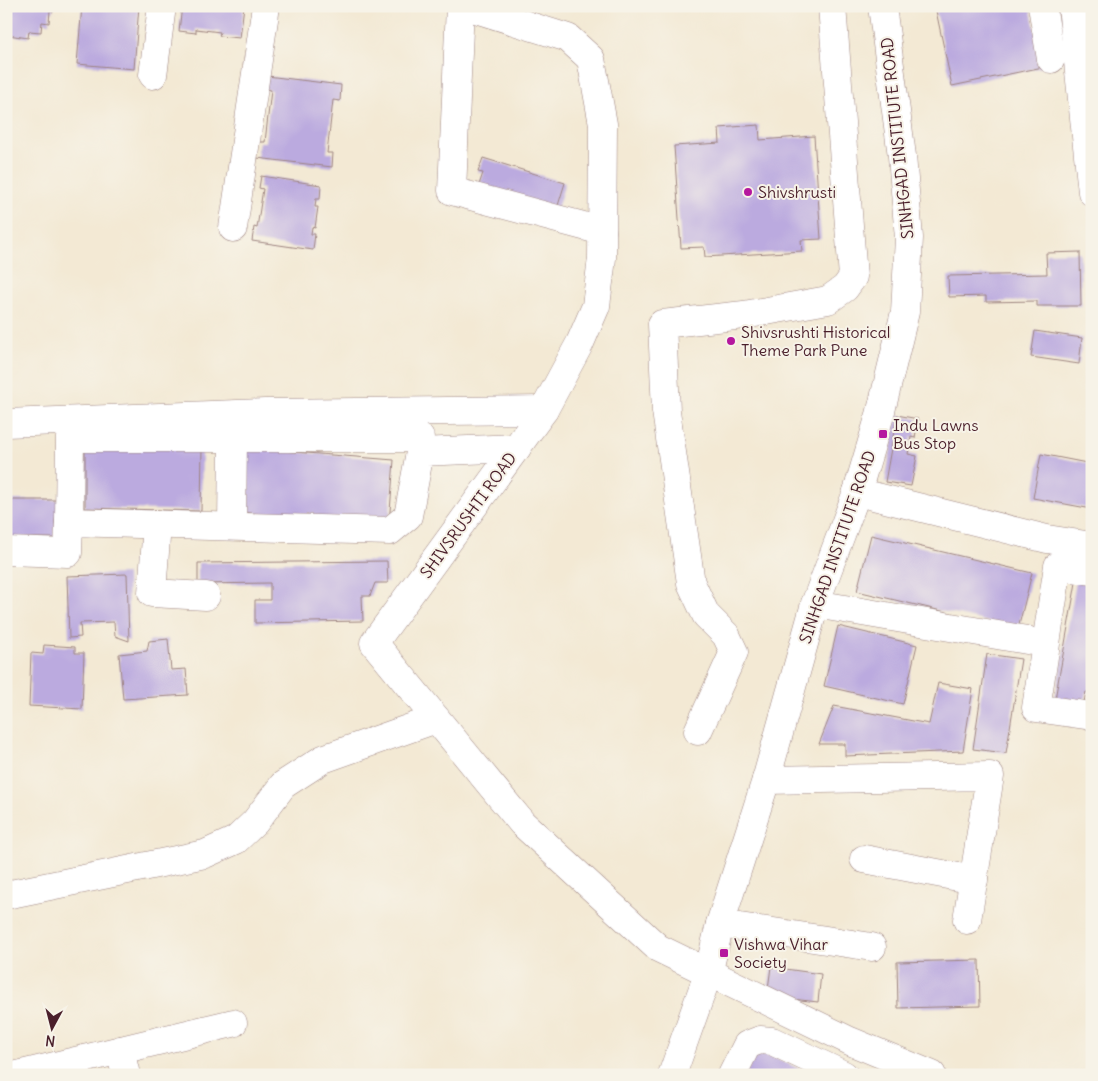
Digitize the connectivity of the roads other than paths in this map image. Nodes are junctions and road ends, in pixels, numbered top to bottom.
1 (162, 6) edge
2 (266, 6) edge
3 (460, 6) edge
4 (466, 6) edge
5 (832, 6) edge
6 (882, 6) edge
7 (1042, 6) edge
8 (1072, 6) edge
9 (1051, 59) dead end
10 (153, 75) dead end
11 (1092, 192) edge
12 (233, 228) dead end
13 (602, 231) junction
14 (544, 410) junction
15 (6, 423) edge
16 (70, 438) junction
17 (233, 438) junction
18 (6, 442) edge
19 (516, 448) junction
20 (420, 452) junction
21 (857, 492) junction
22 (69, 522) junction
23 (157, 524) junction
24 (232, 526) junction
25 (1092, 546) edge
26 (6, 551) edge
27 (1092, 571) edge
28 (206, 596) dead end
29 (815, 604) junction
30 (1027, 640) dead end
31 (1092, 716) edge
32 (436, 718) junction
33 (698, 731) dead end
34 (766, 780) junction
35 (864, 859) dead end
36 (974, 880) junction
37 (6, 895) edge
38 (967, 920) dead end
39 (720, 924) junction
40 (872, 947) dead end
41 (708, 974) junction
42 (232, 1023) dead end
43 (123, 1062) edge
44 (833, 1072) edge
45 (17, 1075) edge
46 (672, 1075) edge
47 (732, 1075) edge
48 (932, 1075) edge

1 - 10 street
2 - 12 street
3 - 13 street
4 - 13 street, SHIVSRUSHTI ROAD
5 - 33 street
6 - 21 street, SINHGAD INSTITUTE ROAD
7 - 9 street
8 - 11 street
13 - 14 street, SHIVSRUSHTI ROAD
14 - 15 street
14 - 19 street, SHIVSRUSHTI ROAD
16 - 17 street
16 - 18 street
16 - 22 street
17 - 20 street
17 - 24 street
19 - 20 street
19 - 32 street, SHIVSRUSHTI ROAD
20 - 24 street
21 - 25 street
21 - 29 street, SINHGAD INSTITUTE ROAD
22 - 23 street
22 - 26 street
23 - 24 street
23 - 28 street
27 - 31 street
29 - 30 street
29 - 34 street, SINHGAD INSTITUTE ROAD
32 - 37 street
32 - 41 street, SHIVSRUSHTI ROAD
34 - 36 street
34 - 39 street, SINHGAD INSTITUTE ROAD
35 - 36 street
36 - 38 street
39 - 40 street
39 - 41 street, SINHGAD INSTITUTE ROAD
41 - 46 street, SINHGAD INSTITUTE ROAD
41 - 48 street, SHIVSRUSHTI ROAD
42 - 43 street
43 - 45 street
44 - 47 street

